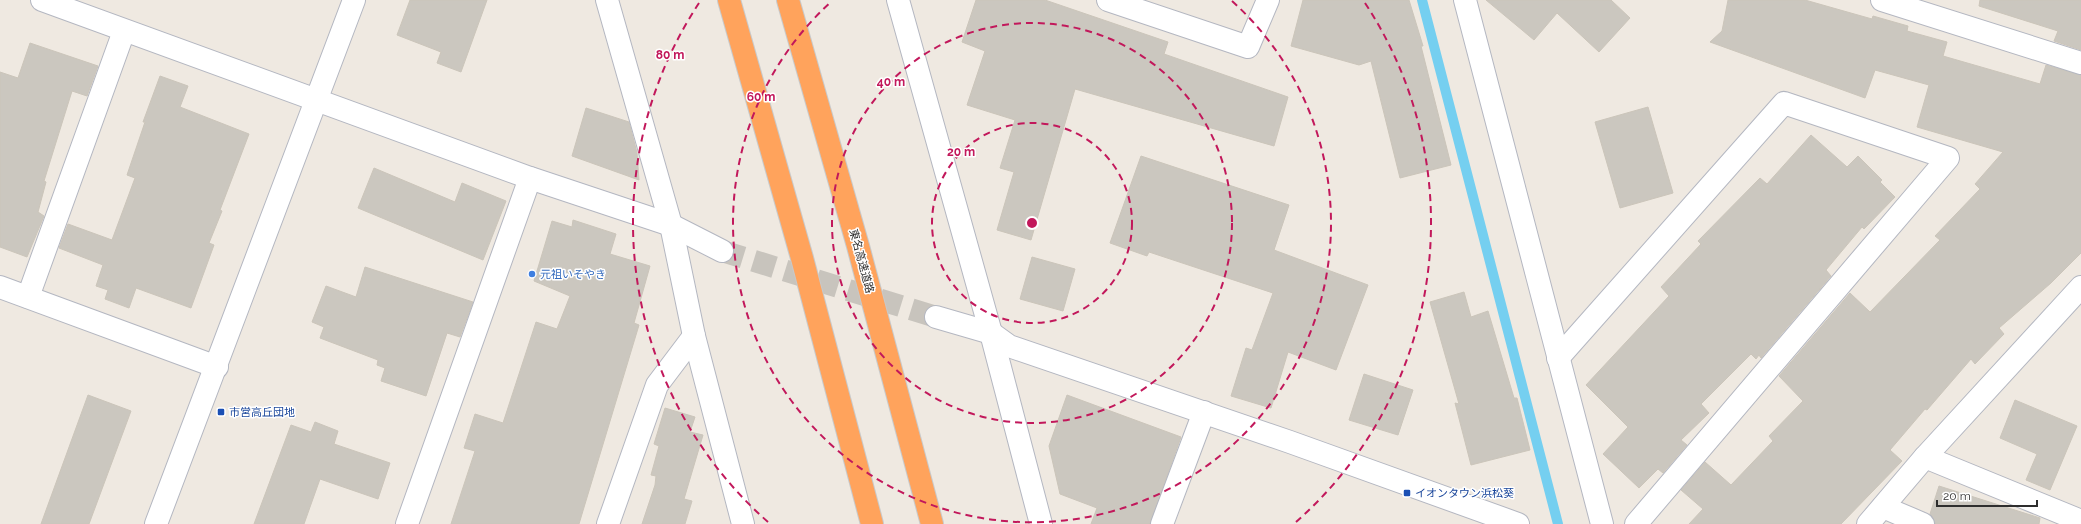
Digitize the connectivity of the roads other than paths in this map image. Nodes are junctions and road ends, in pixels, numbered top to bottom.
1 (42, 0) edge
2 (354, 0) edge
3 (607, 0) edge
4 (729, 0) edge
5 (788, 0) edge
6 (898, 0) edge
7 (1108, 0) edge
8 (1268, 0) edge
9 (1465, 0) edge
10 (1882, 0) edge
11 (124, 32) junction
12 (2081, 63) edge
13 (318, 100) junction
14 (530, 178) junction
15 (671, 225) junction
16 (722, 251) tunnel mouth
17 (2081, 286) edge
18 (0, 287) edge
19 (28, 297) junction
20 (936, 317) tunnel mouth
21 (991, 333) junction
22 (694, 336) junction
23 (1558, 358) junction
24 (217, 367) junction
25 (1204, 412) junction
26 (1925, 457) junction
27 (1883, 507) junction
28 (2081, 521) edge
29 (1598, 523) edge
30 (156, 524) edge
31 (407, 524) edge
32 (608, 524) edge
33 (743, 524) edge
34 (872, 524) edge
35 (932, 524) edge
36 (1041, 524) edge
37 (1162, 524) edge
38 (1518, 524) edge
39 (1636, 524) edge
40 (1868, 524) edge
41 (1923, 524) edge

1 - 11 street
2 - 13 street
3 - 15 street
4 - 34 highway
5 - 35 highway, 東名高速道路
6 - 21 street
7 - 8 street
9 - 23 street
10 - 12 street
11 - 13 street
11 - 19 street
13 - 14 street
13 - 24 street
14 - 15 street
14 - 31 street
15 - 16 street
15 - 22 street
17 - 26 street
18 - 19 street
19 - 24 street
20 - 21 street
21 - 25 street
21 - 36 street
22 - 32 street
22 - 33 street
23 - 29 street
23 - 39 street
24 - 30 street
25 - 37 street
25 - 38 street
26 - 27 street
26 - 28 street
27 - 40 street
27 - 41 street

